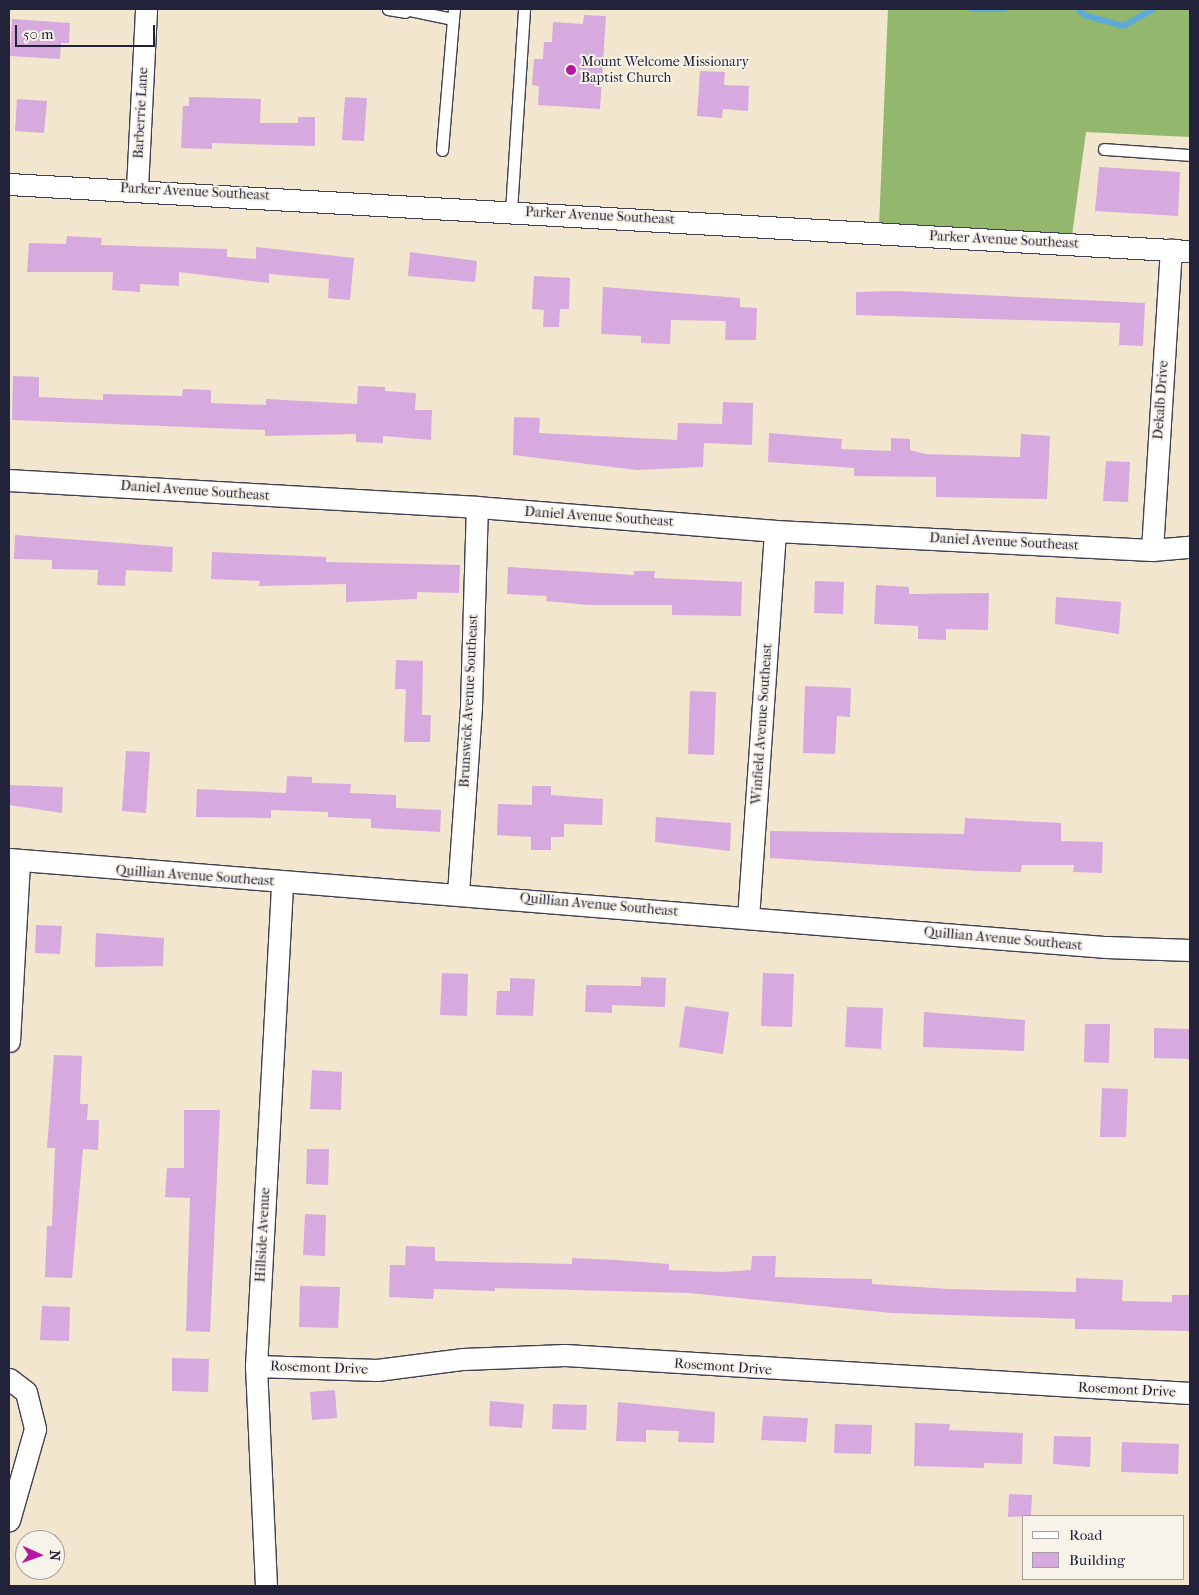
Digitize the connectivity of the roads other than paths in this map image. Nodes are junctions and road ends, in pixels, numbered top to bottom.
1 (146, 9) edge
2 (388, 9) edge
3 (524, 9) edge
4 (405, 10) edge
5 (453, 14) edge
6 (1104, 149) dead end
7 (442, 150) dead end
8 (1190, 155) edge
9 (9, 184) edge
10 (137, 188) junction
11 (511, 211) junction
12 (1181, 250) edge
13 (9, 480) edge
14 (477, 508) junction
15 (775, 531) junction
16 (1190, 547) edge
17 (1152, 550) junction
18 (14, 860) edge
19 (282, 883) junction
20 (458, 893) junction
21 (748, 918) junction
22 (1190, 950) edge
23 (9, 1041) edge
24 (256, 1366) junction
25 (9, 1379) edge
26 (1190, 1394) edge
27 (9, 1520) edge
28 (266, 1586) edge

1 - 10 street, Barberrie Lane
2 - 4 lane
3 - 11 lane
4 - 5 lane
5 - 7 lane
6 - 8 lane
9 - 10 street, Parker Avenue Southeast
10 - 11 street, Parker Avenue Southeast
11 - 12 street, Parker Avenue Southeast
12 - 17 street, Dekalb Drive
13 - 14 street, Daniel Avenue Southeast
14 - 15 street, Daniel Avenue Southeast
14 - 20 street, Brunswick Avenue Southeast
15 - 17 street, Daniel Avenue Southeast
15 - 21 street, Winfield Avenue Southeast
16 - 17 street, Daniel Avenue Southeast
18 - 19 street, Quillian Avenue Southeast
18 - 23 street
19 - 20 street, Quillian Avenue Southeast
19 - 24 street, Hillside Avenue
20 - 21 street, Quillian Avenue Southeast
21 - 22 street, Quillian Avenue Southeast
24 - 26 street, Rosemont Drive
24 - 28 street, Hillside Avenue
25 - 27 street

